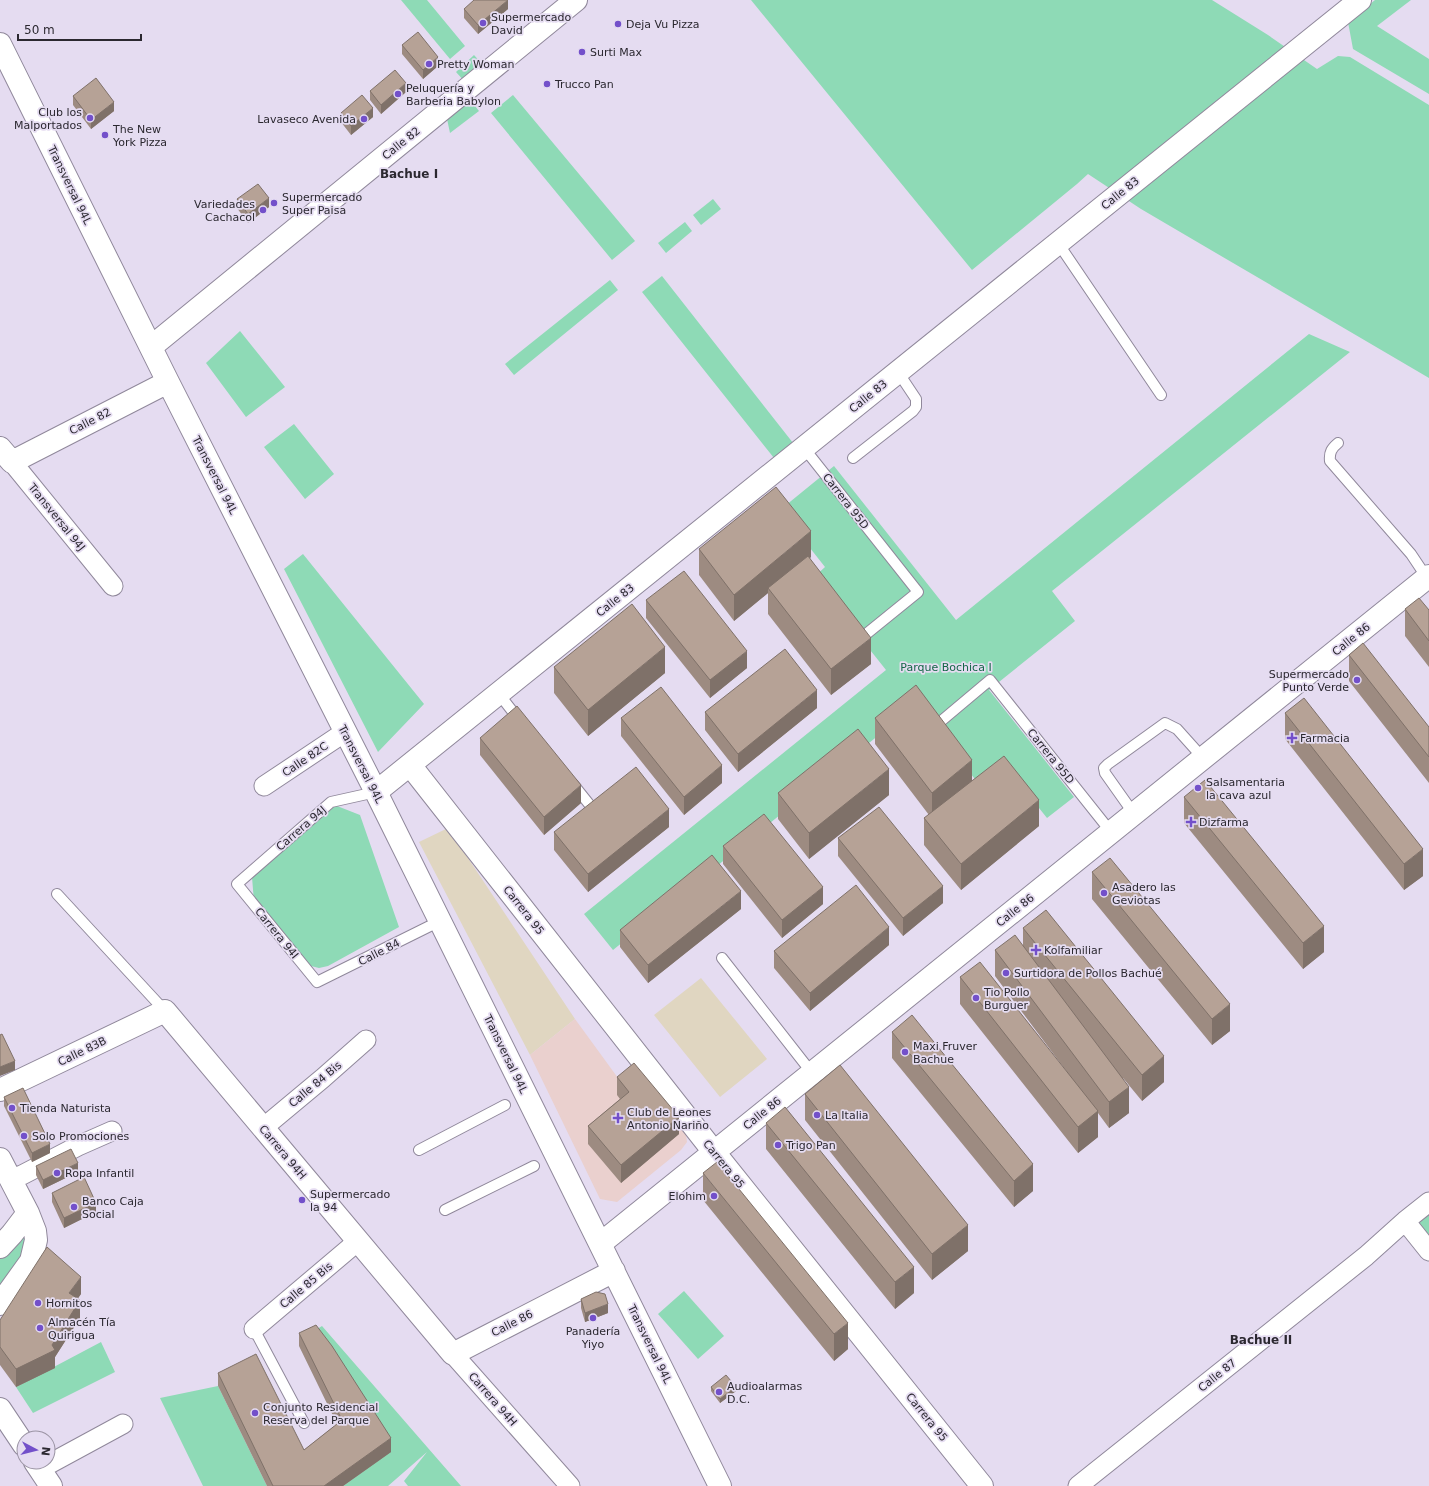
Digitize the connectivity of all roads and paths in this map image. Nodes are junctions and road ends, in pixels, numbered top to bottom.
1 (576, 0) edge
2 (1360, 0) edge
3 (0, 44) edge
4 (1058, 243) junction
5 (151, 347) junction
6 (898, 372) junction
7 (168, 382) junction
8 (1161, 395) dead end
9 (1338, 443) dead end
10 (804, 448) junction
11 (6, 455) edge
12 (853, 458) dead end
13 (1428, 577) edge
14 (113, 586) dead end
15 (860, 639) edge
16 (499, 694) junction
17 (940, 722) edge
18 (525, 726) edge
19 (345, 732) junction
20 (1203, 758) junction
21 (410, 765) junction
22 (564, 774) edge
23 (264, 786) dead end
24 (376, 792) junction
25 (589, 804) edge
26 (1134, 814) junction
27 (1111, 832) junction
28 (237, 884) joint
29 (57, 894) dead end
30 (440, 921) junction
31 (722, 958) dead end
32 (317, 982) joint
33 (165, 1011) junction
34 (366, 1040) dead end
35 (812, 1073) junction
36 (0, 1090) edge
37 (505, 1105) dead end
38 (263, 1128) junction
39 (112, 1131) dead end
40 (419, 1150) dead end
41 (714, 1152) junction
42 (0, 1159) edge
43 (534, 1166) dead end
44 (10, 1179) junction
45 (1429, 1202) edge
46 (445, 1210) dead end
47 (28, 1213) junction
48 (1405, 1221) junction
49 (358, 1241) junction
50 (600, 1244) junction
51 (0, 1247) edge
52 (1429, 1251) edge
53 (614, 1271) junction
54 (0, 1304) edge
55 (254, 1329) joint
56 (453, 1354) junction
57 (0, 1409) edge
58 (304, 1423) dead end
59 (123, 1424) dead end
60 (16, 1433) edge
61 (42, 1472) edge
62 (570, 1486) edge
63 (720, 1486) edge
64 (982, 1486) edge
65 (1078, 1486) edge

1 - 5 street, Calle 82
2 - 4 street, Calle 83
3 - 5 street, Transversal 94L
4 - 6 street, Calle 83
4 - 8 lane
5 - 7 street, Transversal 94L
6 - 10 street, Calle 83
6 - 12 lane
7 - 11 street, Calle 82
7 - 19 street, Transversal 94L
9 - 13 lane
10 - 15 lane, Carrera 95D
10 - 16 street, Calle 83
11 - 14 street, Transversal 94J
13 - 20 street, Calle 86
16 - 18 lane
16 - 21 street, Calle 83
17 - 27 lane, Carrera 95D
19 - 23 street, Calle 82C
19 - 24 street, Transversal 94L
20 - 26 street, Calle 86
20 - 26 lane
21 - 24 street, Calle 83
21 - 41 street, Carrera 95
22 - 25 lane
24 - 28 lane, Carrera 94J
24 - 30 street, Transversal 94L
26 - 27 street, Calle 86
27 - 35 street, Calle 86
28 - 32 lane, Carrera 94I
29 - 33 lane, Carrera 94H
30 - 32 lane, Calle 84
30 - 50 street, Transversal 94L
31 - 35 lane
33 - 36 street, Calle 83B
33 - 38 street, Carrera 94H
34 - 38 street, Calle 84 Bis
35 - 41 street, Calle 86
37 - 40 lane
38 - 49 street, Carrera 94H
39 - 44 street
41 - 50 street, Calle 86
41 - 64 street, Carrera 95
42 - 44 street
43 - 46 lane
44 - 47 street
45 - 48 street, Calle 87
47 - 51 street
47 - 54 street
48 - 52 street
48 - 65 street, Calle 87
49 - 55 street, Calle 85 Bis
49 - 56 street, Carrera 94H
50 - 53 street, Transversal 94L
53 - 56 street, Calle 86
53 - 63 street, Transversal 94L
55 - 58 lane
56 - 62 street, Carrera 94H
57 - 60 street
59 - 61 street

